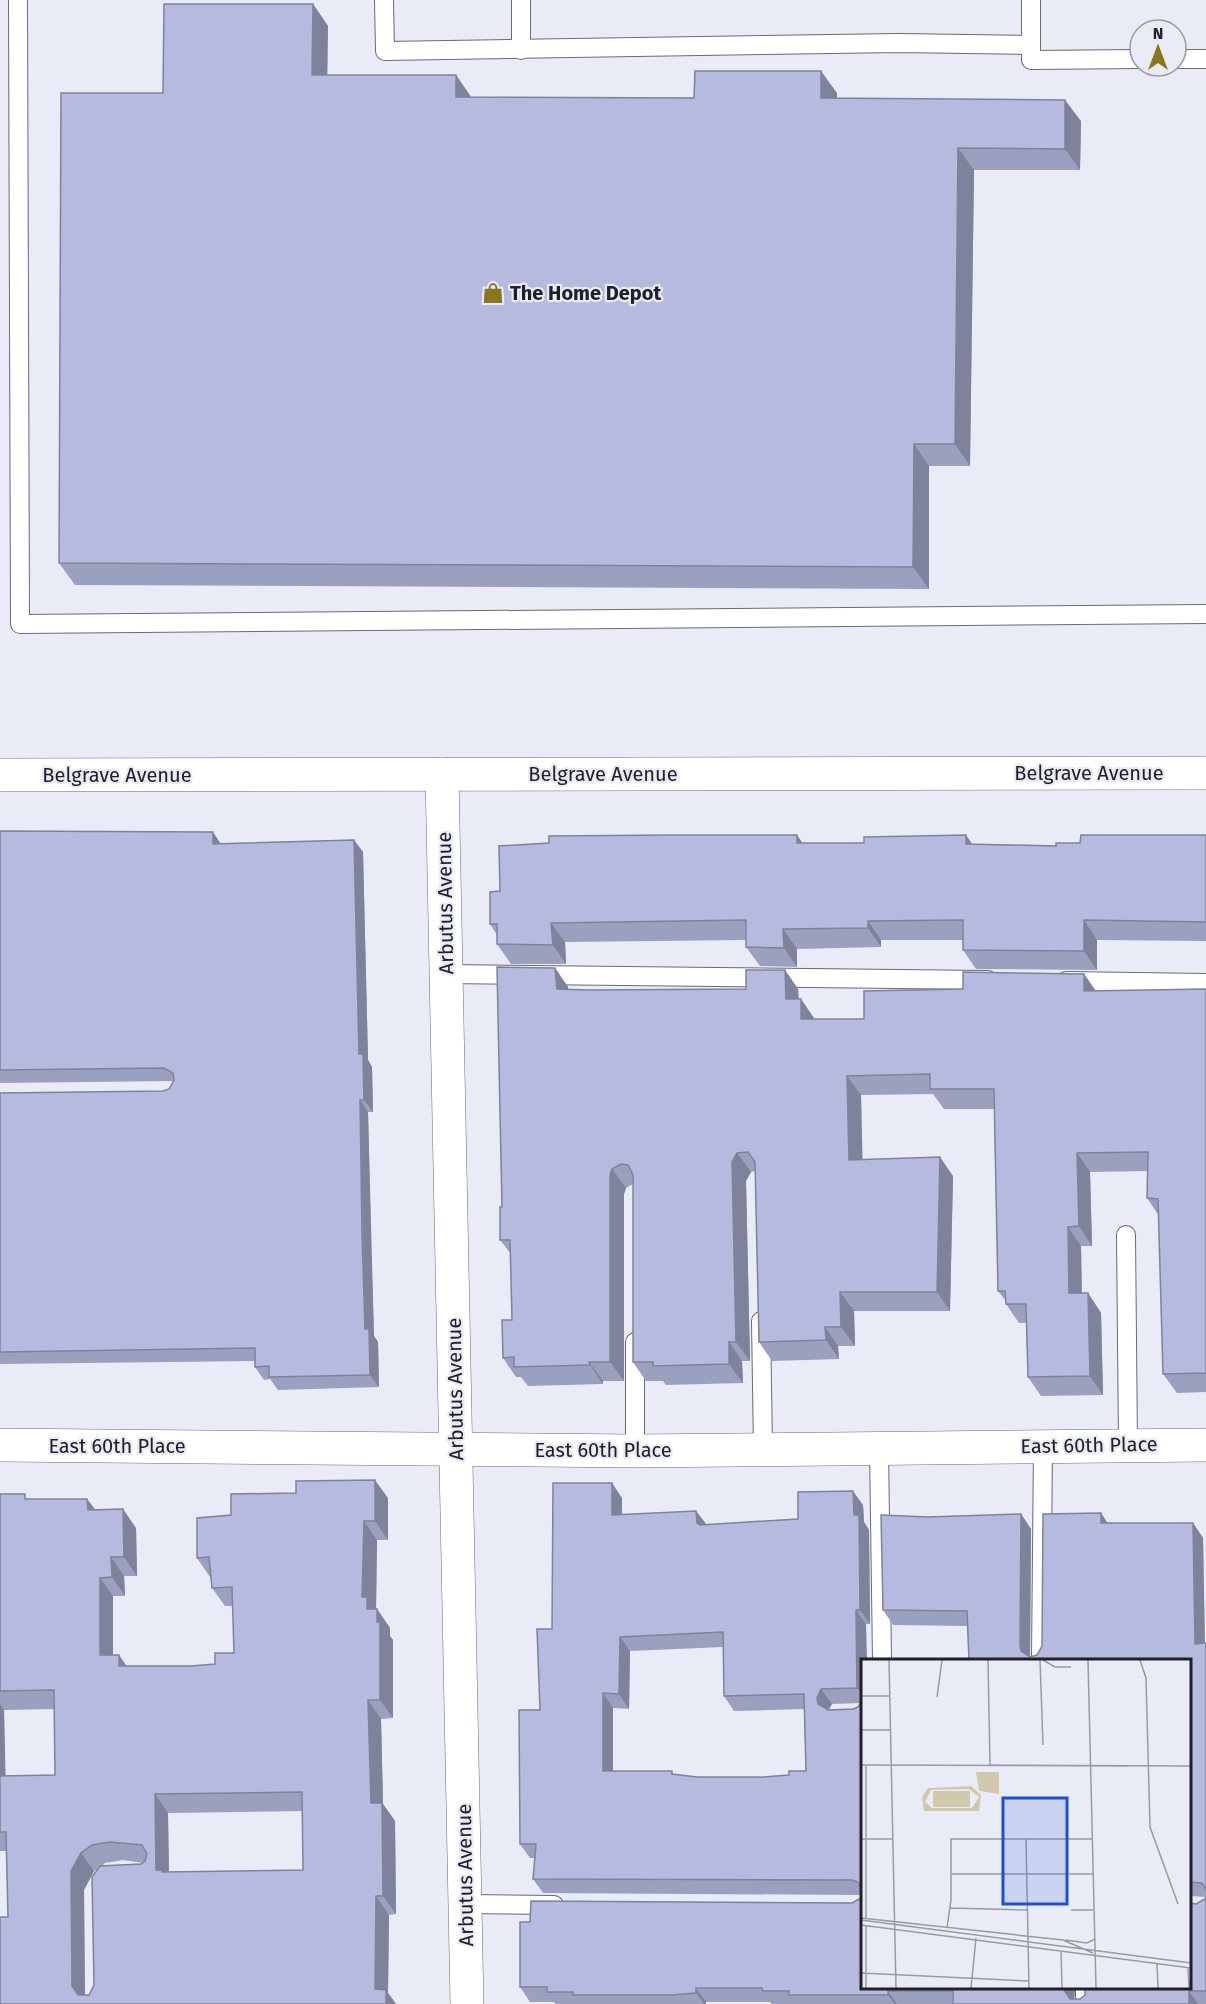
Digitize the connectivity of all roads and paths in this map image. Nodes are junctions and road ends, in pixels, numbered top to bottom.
1 (18, 0) edge
2 (384, 0) edge
3 (521, 0) edge
4 (1031, 0) edge
5 (1031, 45) junction
6 (521, 50) junction
7 (1128, 59) edge
8 (1188, 59) edge
9 (1206, 59) edge
10 (1206, 614) edge
11 (1206, 773) edge
12 (442, 774) junction
13 (0, 775) edge
14 (446, 974) junction
15 (1004, 980) edge
16 (1052, 981) edge
17 (1206, 982) edge
18 (1126, 1235) dead end
19 (760, 1307) edge
20 (635, 1322) edge
21 (1128, 1444) junction
22 (0, 1445) edge
23 (1043, 1445) junction
24 (1206, 1445) edge
25 (763, 1448) junction
26 (879, 1448) junction
27 (456, 1449) junction
28 (635, 1451) junction
29 (882, 1659) edge
30 (1041, 1659) edge
31 (465, 1904) junction
32 (570, 1905) edge
33 (467, 2004) edge

1 - 10 lane
2 - 6 lane
3 - 6 lane
4 - 5 lane
5 - 6 lane
5 - 7 lane
8 - 9 lane
11 - 12 street, Belgrave Avenue
12 - 13 street, Belgrave Avenue
12 - 14 street, Arbutus Avenue
14 - 15 lane
14 - 27 street, Arbutus Avenue
16 - 17 lane
18 - 21 lane
19 - 25 lane
20 - 28 lane
21 - 23 street, East 60th Place
21 - 24 street, East 60th Place
22 - 27 street, East 60th Place
23 - 26 street, East 60th Place
23 - 30 lane
25 - 26 street, East 60th Place
25 - 28 street, East 60th Place
26 - 29 lane
27 - 28 street, East 60th Place
27 - 31 street, Arbutus Avenue
31 - 32 lane
31 - 33 street, Arbutus Avenue

